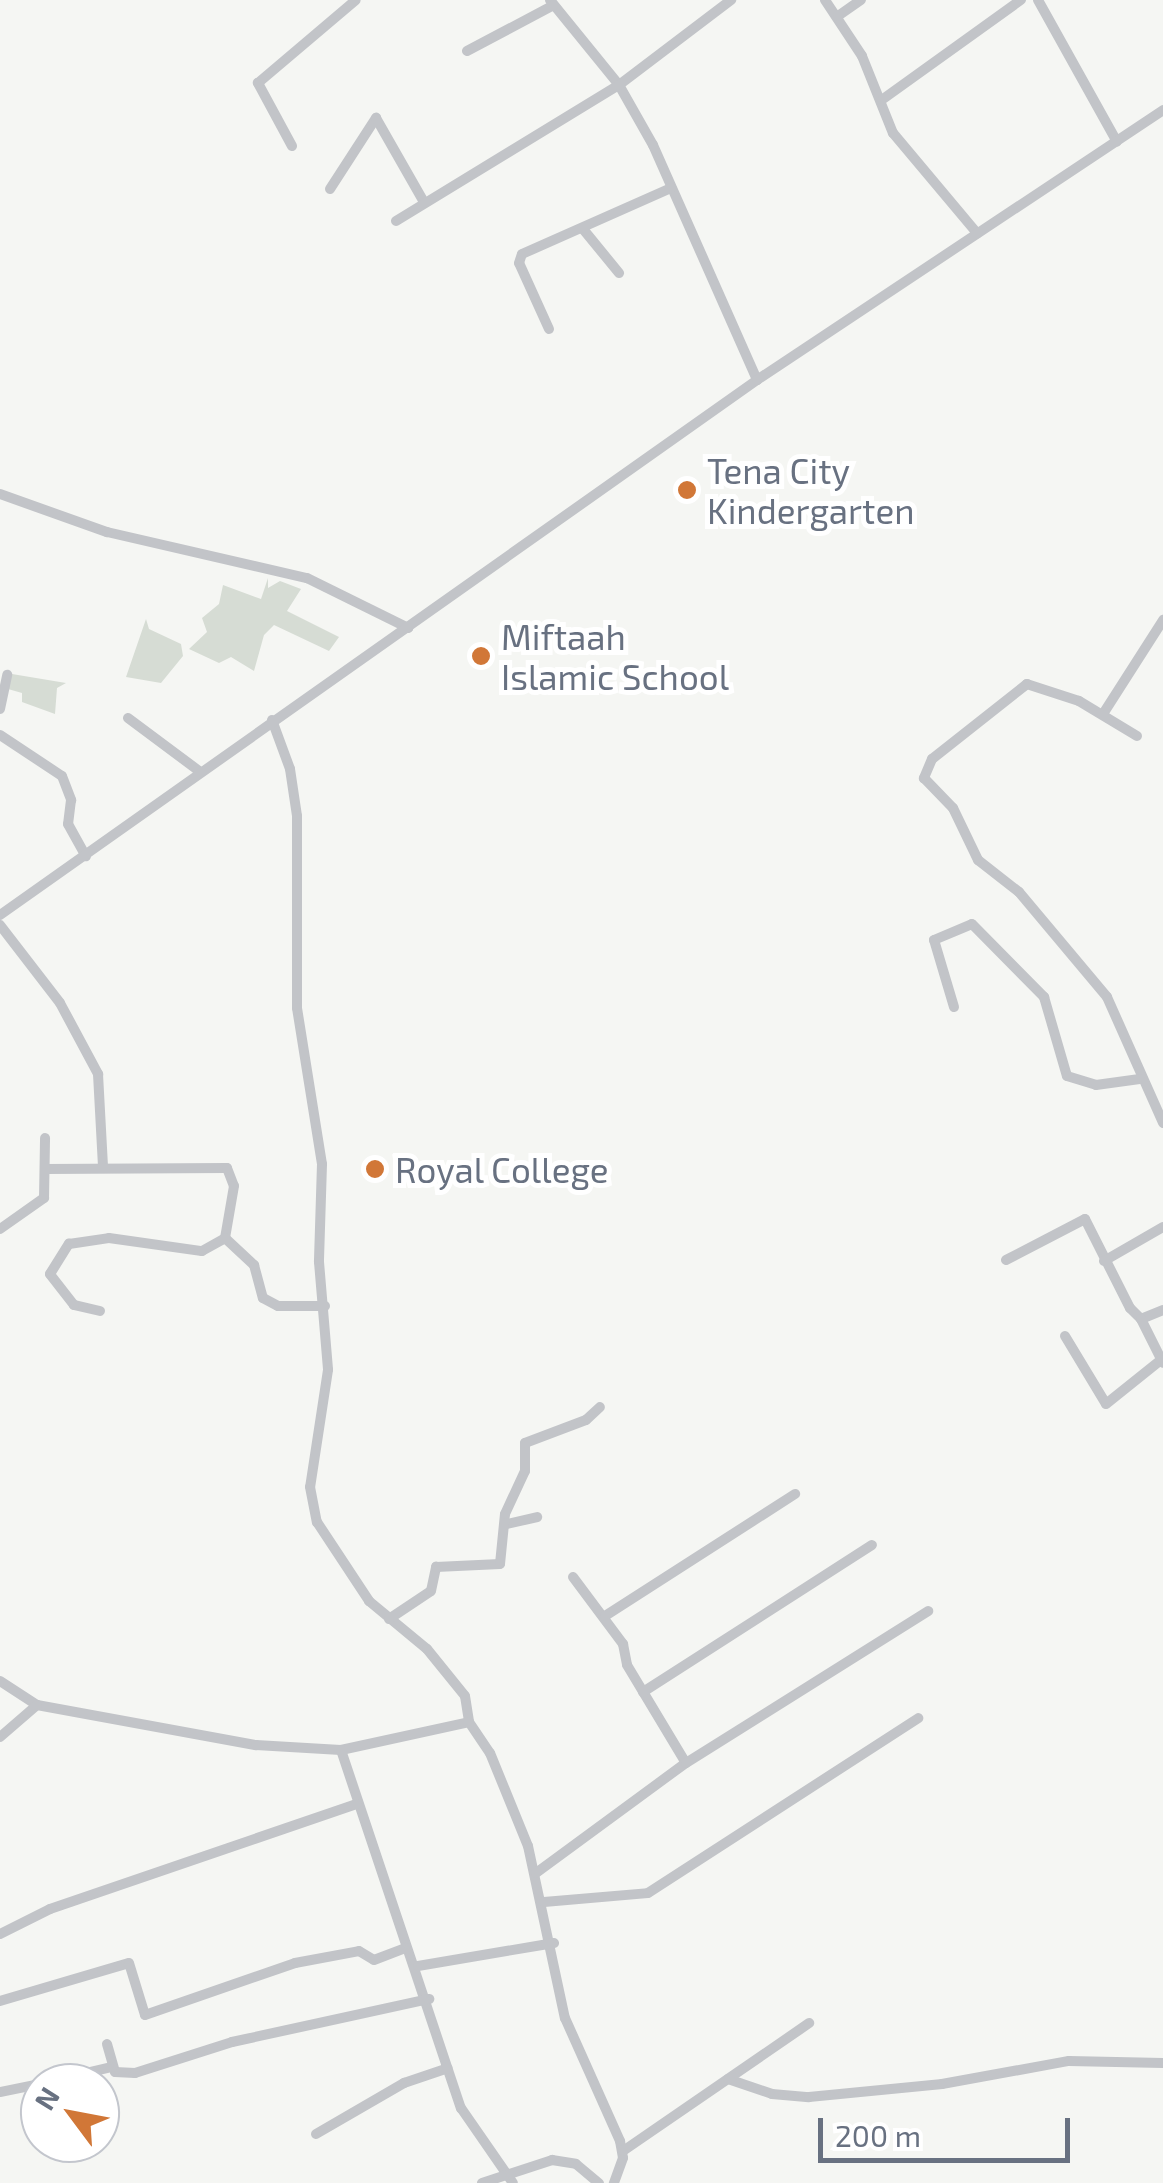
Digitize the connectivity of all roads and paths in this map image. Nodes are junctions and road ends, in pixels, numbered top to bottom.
1 (356, 0) edge
2 (731, 0) edge
3 (825, 0) edge
4 (861, 0) edge
5 (1020, 0) edge
6 (1038, 0) edge
7 (552, 2) edge
8 (716, 4) edge
9 (838, 16) junction
10 (467, 51) dead end
11 (618, 85) junction
12 (883, 99) junction
13 (1163, 110) edge
14 (1117, 142) junction
15 (292, 146) dead end
16 (330, 188) dead end
17 (671, 188) junction
18 (424, 202) junction
19 (396, 221) dead end
20 (584, 229) junction
21 (977, 233) junction
22 (620, 272) dead end
23 (549, 329) dead end
24 (757, 380) junction
25 (0, 494) edge
26 (1163, 620) edge
27 (408, 628) junction
28 (8, 675) dead end
29 (0, 709) edge
30 (1103, 714) junction
31 (128, 718) dead end
32 (272, 720) junction
33 (0, 735) edge
34 (1137, 736) dead end
35 (200, 771) junction
36 (86, 856) junction
37 (0, 915) edge
38 (0, 925) edge
39 (954, 1007) dead end
40 (1140, 1080) junction
41 (1163, 1123) edge
42 (45, 1138) dead end
43 (103, 1165) junction
44 (45, 1169) junction
45 (1163, 1227) edge
46 (0, 1230) edge
47 (225, 1238) junction
48 (1006, 1260) dead end
49 (1104, 1261) junction
50 (325, 1306) junction
51 (100, 1310) dead end
52 (1163, 1310) edge
53 (1141, 1319) junction
54 (1065, 1336) dead end
55 (1162, 1362) edge
56 (600, 1407) dead end
57 (795, 1494) dead end
58 (538, 1516) dead end
59 (506, 1524) junction
60 (872, 1545) dead end
61 (572, 1577) dead end
62 (928, 1610) dead end
63 (605, 1616) junction
64 (389, 1620) junction
65 (0, 1681) edge
66 (643, 1692) junction
67 (37, 1704) junction
68 (918, 1718) dead end
69 (469, 1722) junction
70 (2, 1731) edge
71 (341, 1750) junction
72 (686, 1763) junction
73 (357, 1804) junction
74 (536, 1873) junction
75 (544, 1902) junction
76 (0, 1934) edge
77 (554, 1943) junction
78 (406, 1948) junction
79 (418, 1966) junction
80 (429, 1998) junction
81 (0, 2001) edge
82 (809, 2023) dead end
83 (107, 2044) dead end
84 (111, 2063) edge
85 (1163, 2063) edge
86 (448, 2068) junction
87 (120, 2074) edge
88 (728, 2079) junction
89 (316, 2134) dead end
90 (622, 2151) junction
91 (509, 2179) edge
92 (482, 2183) edge
93 (599, 2183) edge
94 (614, 2183) edge

1 - 15 street
2 - 8 street
3 - 9 street
4 - 9 street
5 - 12 street
6 - 14 street
7 - 10 street
7 - 11 street
8 - 11 street
9 - 12 street
11 - 17 street
11 - 18 street
12 - 21 street
13 - 14 street
14 - 21 street
16 - 18 street
17 - 20 street
17 - 24 street
18 - 19 street
20 - 22 street
20 - 23 street
21 - 24 street
24 - 27 street
25 - 27 street
26 - 30 street
27 - 32 street
28 - 29 street
30 - 34 street
30 - 40 street
31 - 35 street
32 - 35 street
32 - 50 street
33 - 36 street
35 - 36 street
36 - 37 street
38 - 43 street
39 - 40 street
40 - 41 street
42 - 44 street
43 - 44 street
43 - 47 street
44 - 46 street
45 - 49 street
47 - 50 street
47 - 51 street
48 - 49 street
49 - 53 street
50 - 64 street
52 - 53 street
53 - 55 street
54 - 55 street
56 - 59 street
57 - 63 street
58 - 59 street
59 - 64 street
60 - 66 street
61 - 63 street
62 - 72 street
63 - 66 street
64 - 69 street
65 - 67 street
66 - 72 street
67 - 70 street
67 - 71 street
68 - 75 street
69 - 71 street
69 - 74 street
71 - 73 street
72 - 74 street
73 - 76 street
73 - 78 street
74 - 75 street
75 - 77 street
77 - 79 street
77 - 90 street
78 - 79 street
78 - 81 street
79 - 80 street
80 - 86 street
80 - 87 street
82 - 88 street
83 - 84 street
85 - 88 street
86 - 89 street
86 - 91 street
88 - 90 street
90 - 94 street
91 - 92 street
91 - 93 street

